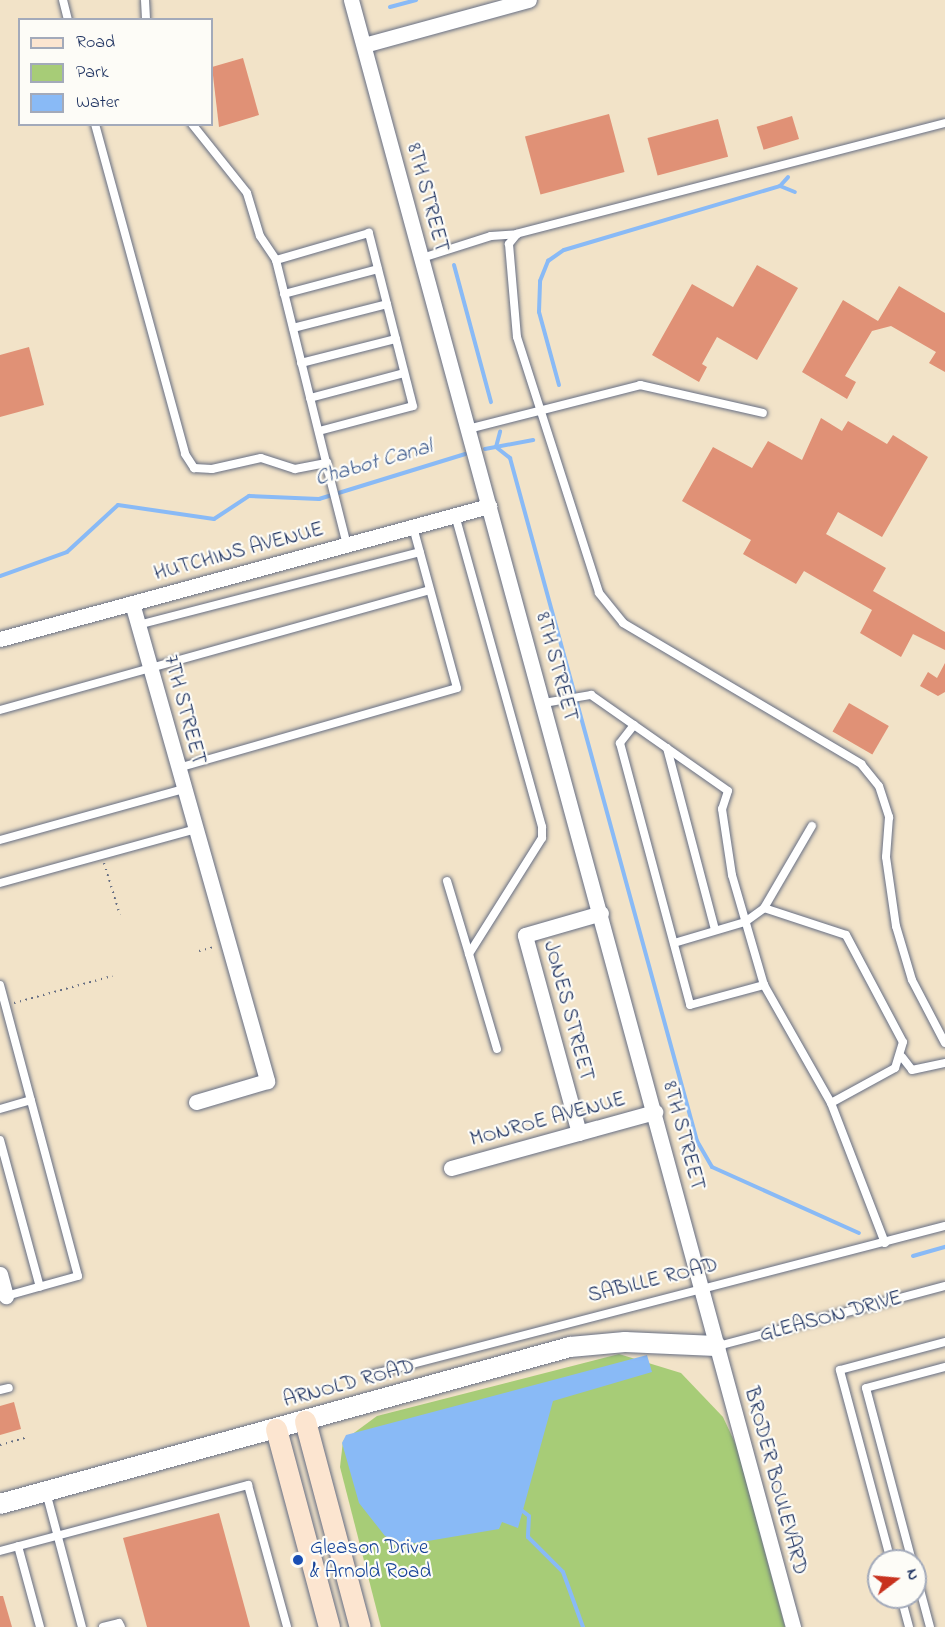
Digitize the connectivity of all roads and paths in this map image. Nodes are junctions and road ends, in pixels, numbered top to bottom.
1 (63, 0) edge
2 (145, 0) edge
3 (351, 0) edge
4 (529, 0) edge
5 (68, 18) edge
6 (146, 18) edge
7 (364, 45) junction
8 (945, 123) edge
9 (96, 126) edge
10 (194, 126) edge
11 (517, 234) junction
12 (422, 258) junction
13 (276, 260) junction
14 (378, 269) junction
15 (284, 294) junction
16 (387, 304) junction
17 (293, 328) junction
18 (396, 339) junction
19 (301, 363) junction
20 (404, 373) junction
21 (310, 398) junction
22 (542, 409) junction
23 (763, 413) dead end
24 (468, 429) junction
25 (319, 431) junction
26 (327, 463) junction
27 (489, 506) junction
28 (455, 515) junction
29 (413, 526) junction
30 (347, 544) junction
31 (420, 552) junction
32 (430, 590) junction
33 (132, 603) junction
34 (138, 625) junction
35 (0, 639) edge
36 (151, 670) junction
37 (544, 703) junction
38 (0, 710) edge
39 (634, 725) junction
40 (667, 748) junction
41 (178, 768) junction
42 (184, 789) junction
43 (812, 826) dead end
44 (196, 829) junction
45 (0, 840) edge
46 (102, 855) junction
47 (447, 881) dead end
48 (0, 883) edge
49 (764, 908) junction
50 (601, 914) junction
51 (120, 915) dead end
52 (746, 922) junction
53 (715, 930) junction
54 (674, 943) junction
55 (468, 954) junction
56 (112, 976) dead end
57 (0, 985) edge
58 (764, 985) junction
59 (6, 1006) junction
60 (945, 1043) edge
61 (497, 1049) dead end
62 (902, 1057) junction
63 (945, 1063) edge
64 (31, 1100) junction
65 (196, 1101) dead end
66 (831, 1103) junction
67 (0, 1109) edge
68 (655, 1112) junction
69 (579, 1133) junction
70 (0, 1140) edge
71 (451, 1168) dead end
72 (945, 1226) edge
73 (885, 1243) junction
74 (0, 1274) edge
75 (702, 1285) junction
76 (945, 1286) edge
77 (40, 1287) junction
78 (6, 1296) joint
79 (945, 1342) edge
80 (716, 1346) junction
81 (945, 1367) edge
82 (370, 1375) dead end
83 (9, 1388) dead end
84 (0, 1390) edge
85 (305, 1421) junction
86 (276, 1429) junction
87 (28, 1437) dead end
88 (0, 1445) edge
89 (46, 1492) junction
90 (0, 1504) edge
91 (59, 1535) junction
92 (18, 1546) junction
93 (888, 1549) edge
94 (909, 1549) edge
95 (0, 1551) edge
96 (904, 1609) edge
97 (925, 1609) edge
98 (40, 1627) edge
99 (82, 1627) edge
100 (103, 1627) edge
101 (120, 1627) edge
102 (287, 1627) edge
103 (329, 1627) edge
104 (360, 1627) edge
105 (793, 1627) edge
106 (909, 1627) edge
107 (930, 1627) edge

1 - 5 lane
2 - 6 lane
3 - 7 street, 8TH STREET
4 - 7 street
7 - 12 street, 8TH STREET
8 - 11 lane
9 - 26 lane
10 - 13 lane
11 - 12 lane
11 - 22 lane
12 - 24 street, 8TH STREET
13 - 14 lane
13 - 15 lane
14 - 15 lane
14 - 16 lane
15 - 17 lane
16 - 17 lane
16 - 18 lane
17 - 19 lane
18 - 19 lane
18 - 20 lane
19 - 21 lane
20 - 21 lane
20 - 25 lane
21 - 25 lane
22 - 23 lane
22 - 24 lane
22 - 60 lane
24 - 27 street, 8TH STREET
25 - 26 lane
26 - 30 lane
27 - 28 street, HUTCHINS AVENUE
27 - 37 street, 8TH STREET
28 - 29 street, HUTCHINS AVENUE
28 - 55 lane
29 - 30 street, HUTCHINS AVENUE
29 - 31 lane
30 - 33 street, HUTCHINS AVENUE
31 - 32 lane
31 - 34 lane
32 - 36 lane
32 - 41 lane
33 - 34 street, 7TH STREET
33 - 35 street, HUTCHINS AVENUE
34 - 36 street, 7TH STREET
36 - 38 lane
36 - 41 street, 7TH STREET
37 - 39 lane
37 - 50 street, 8TH STREET
39 - 40 lane
39 - 54 lane
40 - 52 lane
40 - 53 lane
41 - 42 street, 7TH STREET
42 - 44 street, 7TH STREET
42 - 45 lane
43 - 49 lane
44 - 46 lane
44 - 65 street, 7TH STREET
46 - 48 lane
46 - 51 path
47 - 55 lane
49 - 52 lane
49 - 62 lane
50 - 68 street, 8TH STREET
50 - 69 street, JONES STREET
52 - 53 lane
52 - 58 lane
53 - 54 lane
54 - 58 lane
55 - 61 lane
56 - 59 path
57 - 59 lane
58 - 66 lane
59 - 64 lane
62 - 63 lane
62 - 66 lane
64 - 67 lane
64 - 77 lane
66 - 73 lane
68 - 69 street, MONROE AVENUE
68 - 75 street, 8TH STREET
69 - 71 street, MONROE AVENUE
70 - 77 lane
72 - 73 lane, SABILLE ROAD
73 - 75 lane, SABILLE ROAD
74 - 78 street
75 - 80 street, 8TH STREET
75 - 82 lane, SABILLE ROAD
76 - 80 lane, GLEASON DRIVE
77 - 78 lane
79 - 93 lane
80 - 85 street, ARNOLD ROAD
80 - 105 street, BRODER BOULEVARD
81 - 94 lane
83 - 84 lane
85 - 86 street, ARNOLD ROAD
85 - 104 main road
86 - 89 street, ARNOLD ROAD
86 - 103 main road
87 - 88 path
89 - 90 street, ARNOLD ROAD
89 - 91 lane
91 - 92 lane
91 - 99 lane
91 - 102 lane
92 - 95 lane
92 - 98 lane
96 - 106 lane
97 - 107 lane
100 - 101 lane

